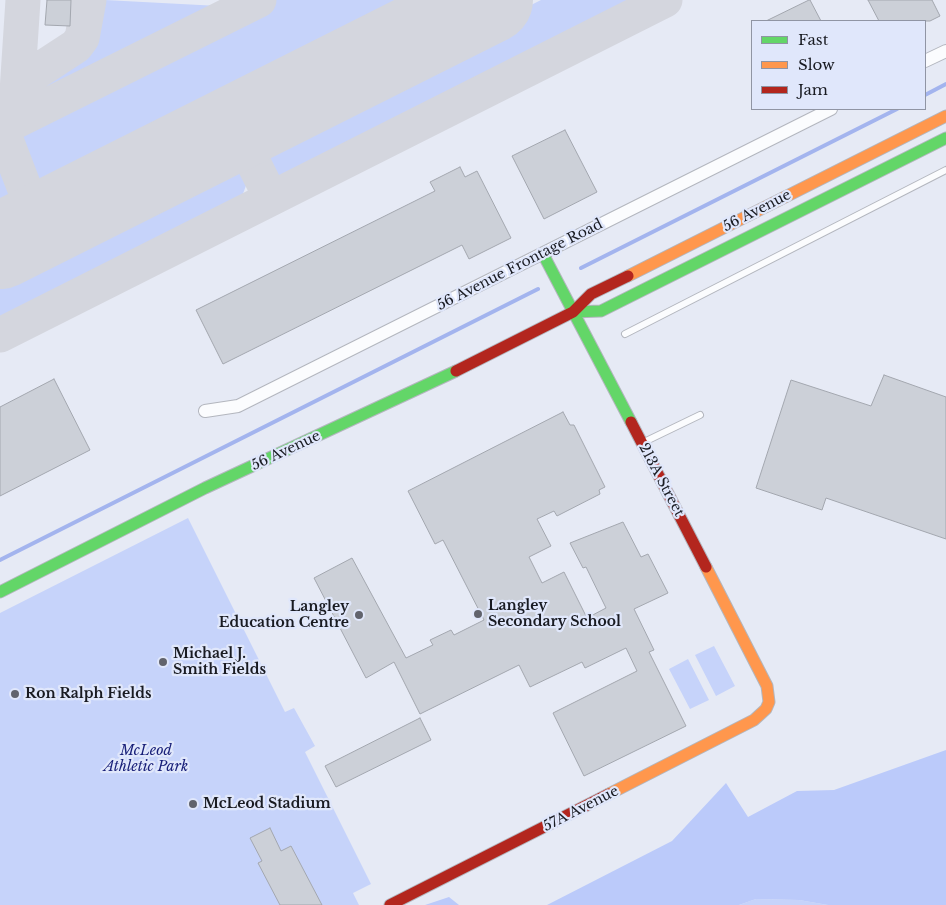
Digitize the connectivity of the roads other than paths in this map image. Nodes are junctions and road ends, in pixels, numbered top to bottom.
1 (946, 51) edge
2 (926, 61) edge
3 (829, 110) edge
4 (946, 116) edge
5 (946, 130) edge
6 (946, 138) edge
7 (946, 170) edge
8 (542, 254) junction
9 (573, 312) junction
10 (625, 334) dead end
11 (205, 411) dead end
12 (700, 415) dead end
13 (642, 444) junction
14 (0, 592) edge
15 (766, 709) joint
16 (391, 904) edge

1 - 2 street
3 - 8 street, 56 Avenue Frontage Road
4 - 9 main road, 56 Avenue
5 - 6 main road
6 - 9 main road, 56 Avenue
7 - 10 lane
8 - 9 main road, 213A Street
8 - 11 street, 56 Avenue Frontage Road
9 - 13 main road, 213A Street
9 - 14 main road, 56 Avenue
12 - 13 lane
13 - 15 main road, 213A Street
15 - 16 main road, 57A Avenue

